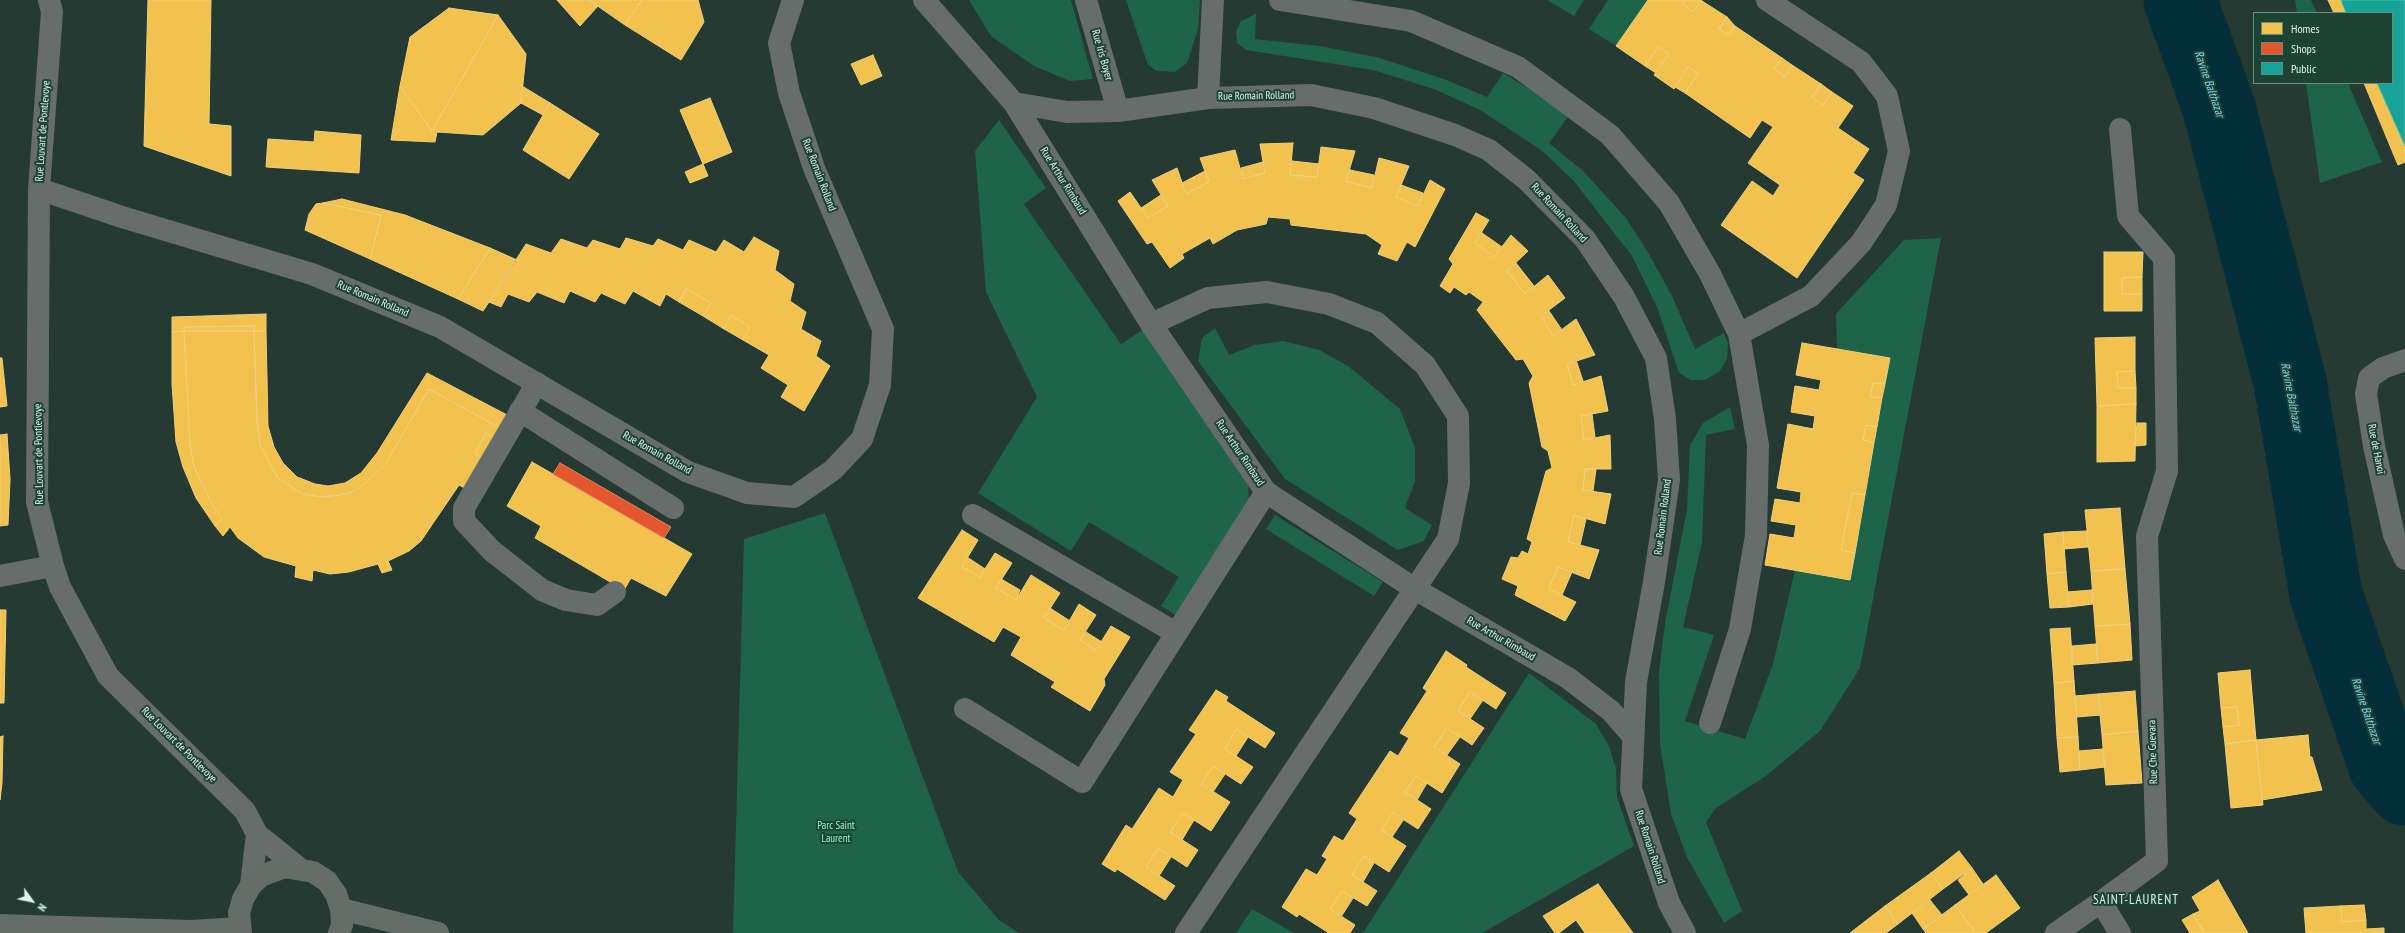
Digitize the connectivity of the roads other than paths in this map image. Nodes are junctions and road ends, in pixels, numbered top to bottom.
1 (49, 0) edge
2 (793, 0) edge
3 (924, 0) edge
4 (1086, 0) edge
5 (1213, 0) edge
6 (1280, 0) edge
7 (1767, 0) edge
8 (1208, 98) junction
9 (1014, 103) junction
10 (1118, 111) junction
11 (2120, 129) dead end
12 (39, 189) junction
13 (1151, 324) junction
14 (1739, 334) junction
15 (2405, 360) edge
16 (537, 383) junction
17 (520, 411) junction
18 (1266, 492) junction
19 (673, 508) dead end
20 (973, 515) dead end
21 (2405, 559) edge
22 (54, 566) junction
23 (0, 576) edge
24 (1415, 589) junction
25 (614, 592) dead end
26 (1176, 632) junction
27 (965, 709) dead end
28 (1710, 722) dead end
29 (1632, 735) junction
30 (258, 834) junction
31 (298, 868) junction
32 (251, 886) junction
33 (2101, 902) junction
34 (341, 909) junction
35 (0, 925) edge
36 (241, 931) edge
37 (339, 933) edge
38 (438, 933) edge
39 (1186, 933) edge
40 (1685, 933) edge
41 (2056, 933) edge
42 (2120, 933) edge

1 - 12 street, Rue Louvart de Pontlevoye
2 - 16 street, Rue Romain Rolland
3 - 9 street
4 - 10 street, Rue Iris Boyer
5 - 8 street
6 - 14 street
7 - 14 street
8 - 10 street, Rue Romain Rolland
8 - 29 street, Rue Romain Rolland
9 - 10 street, Rue Romain Rolland
9 - 13 street, Rue Arthur Rimbaud
11 - 33 street, Rue Che Guevara
12 - 16 street, Rue Romain Rolland
12 - 22 street, Rue Louvart de Pontlevoye
13 - 18 street, Rue Arthur Rimbaud
13 - 24 street
14 - 28 street
15 - 21 street, Rue de Hanoï
16 - 17 street
17 - 19 street
17 - 25 street
18 - 24 street, Rue Arthur Rimbaud
18 - 26 street
20 - 26 street
22 - 23 street
22 - 30 street, Rue Louvart de Pontlevoye
24 - 29 street, Rue Arthur Rimbaud
24 - 39 street
26 - 27 street
29 - 40 street, Rue Romain Rolland
30 - 31 street, Rue Louvart de Pontlevoye
30 - 32 street
31 - 32 main road
31 - 34 main road
32 - 36 main road
33 - 41 street
33 - 42 street
34 - 37 main road
34 - 38 main road
35 - 36 main road

